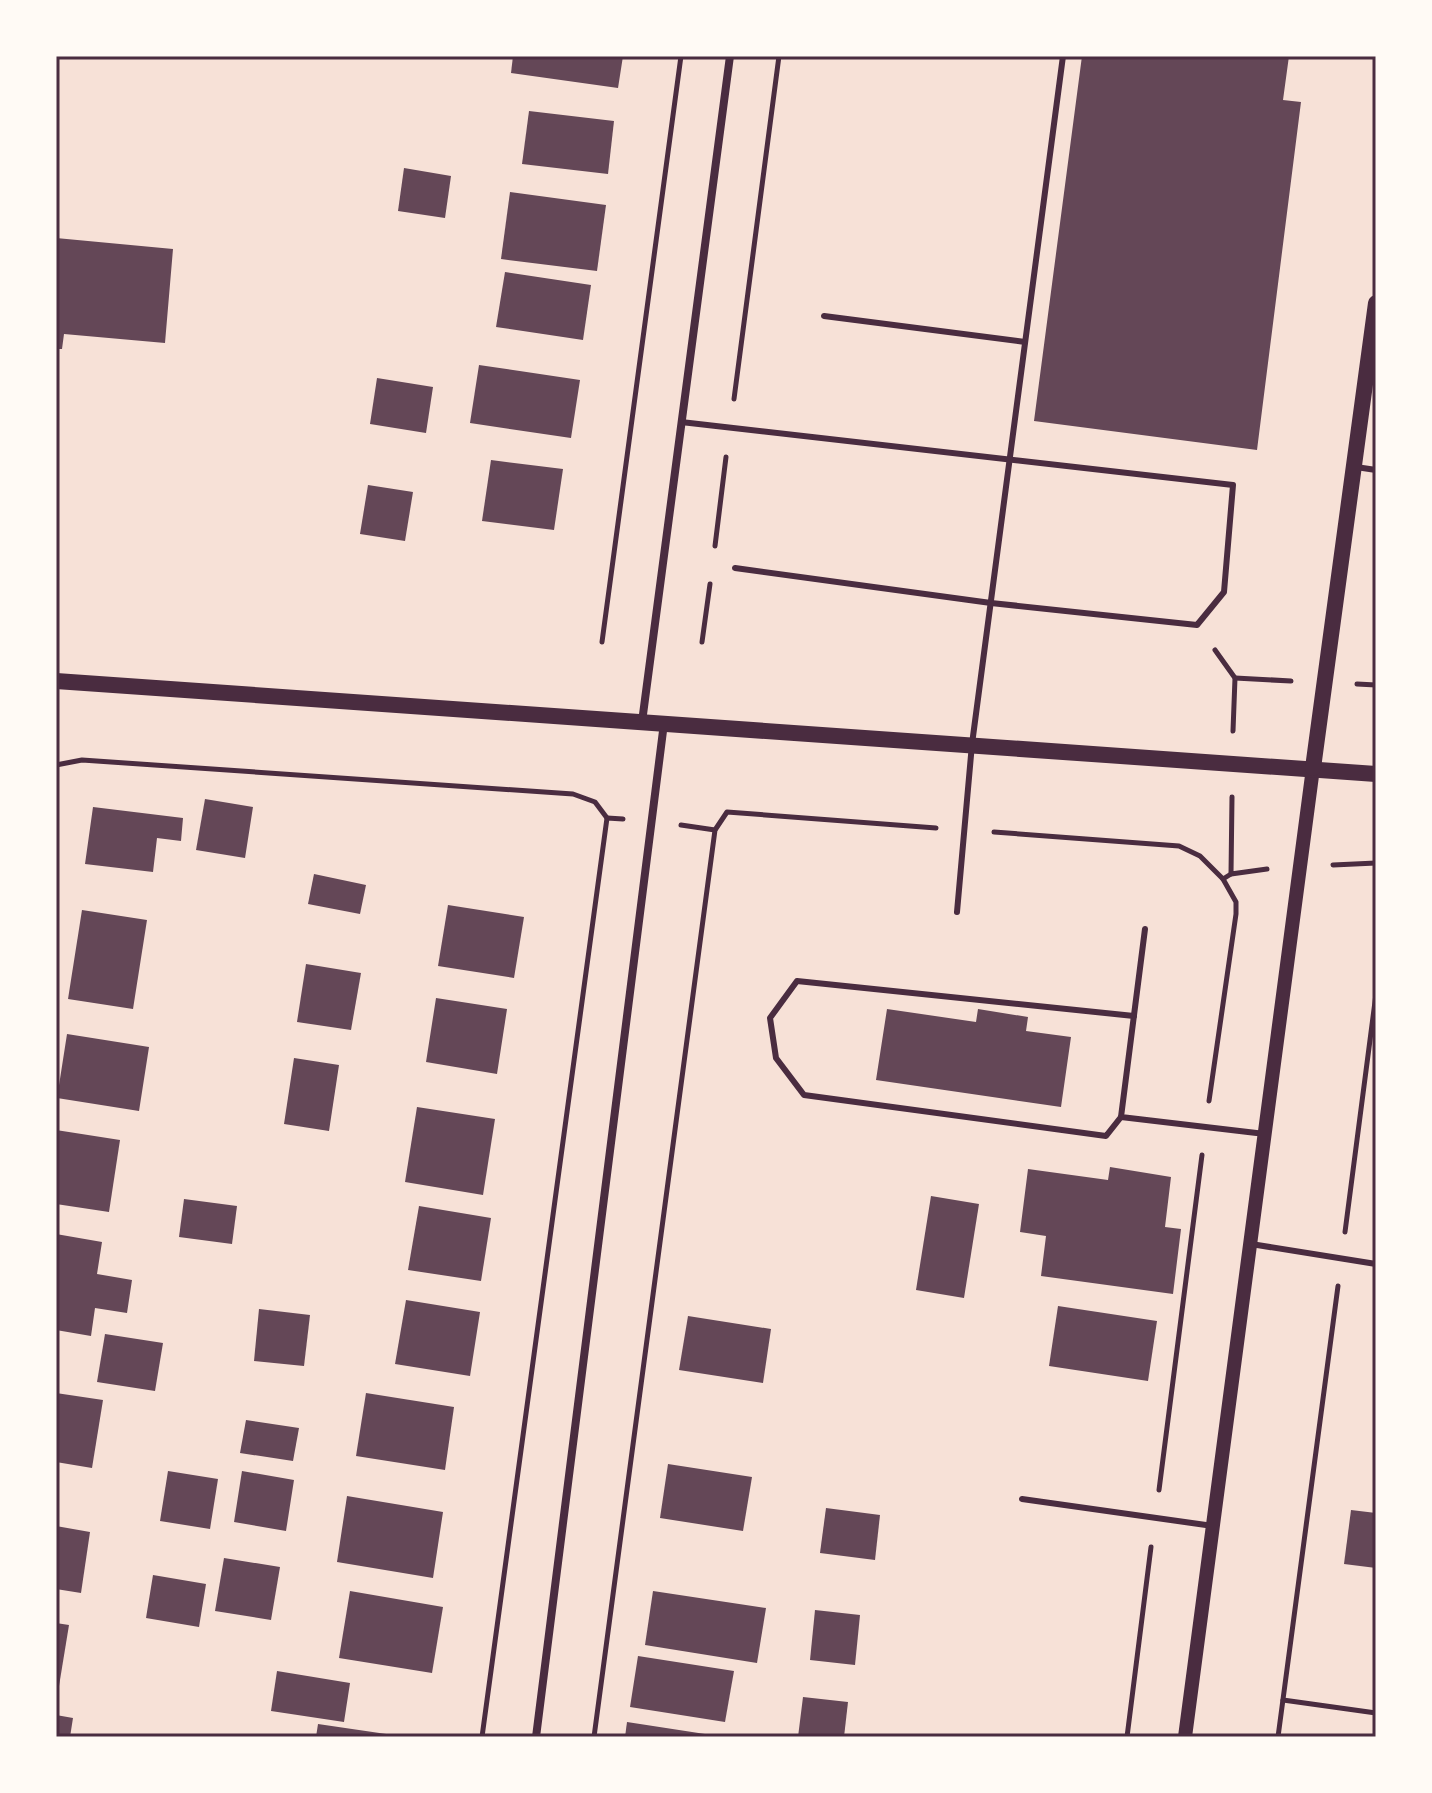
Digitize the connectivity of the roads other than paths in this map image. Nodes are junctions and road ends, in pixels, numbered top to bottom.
1 (730, 56) edge
2 (1063, 56) edge
3 (1376, 303) edge
4 (824, 316) dead end
5 (1025, 342) junction
6 (681, 422) junction
7 (1010, 460) junction
8 (1353, 467) junction
9 (1376, 470) edge
10 (735, 568) dead end
11 (991, 603) junction
12 (56, 681) edge
13 (642, 722) junction
14 (664, 723) junction
15 (972, 744) junction
16 (1313, 768) junction
17 (1376, 774) edge
18 (957, 912) dead end
19 (1145, 929) dead end
20 (1134, 1016) junction
21 (1121, 1117) junction
22 (1265, 1134) junction
23 (1251, 1244) junction
24 (1376, 1264) edge
25 (1022, 1499) dead end
26 (1213, 1526) junction
27 (536, 1737) edge
28 (1185, 1737) edge

1 - 6 street
2 - 5 lane
3 - 8 main road
4 - 5 lane
5 - 7 lane
6 - 7 lane
6 - 13 street
7 - 11 lane
7 - 11 lane
8 - 9 lane
8 - 16 main road
10 - 11 lane
11 - 15 lane
12 - 13 main road
13 - 14 main road
14 - 15 main road
14 - 27 street
15 - 16 main road
15 - 18 lane
16 - 17 main road
16 - 22 street
19 - 20 lane
20 - 21 lane
20 - 21 lane
21 - 22 lane
22 - 23 street
23 - 24 lane
23 - 26 street
25 - 26 lane
26 - 28 street

